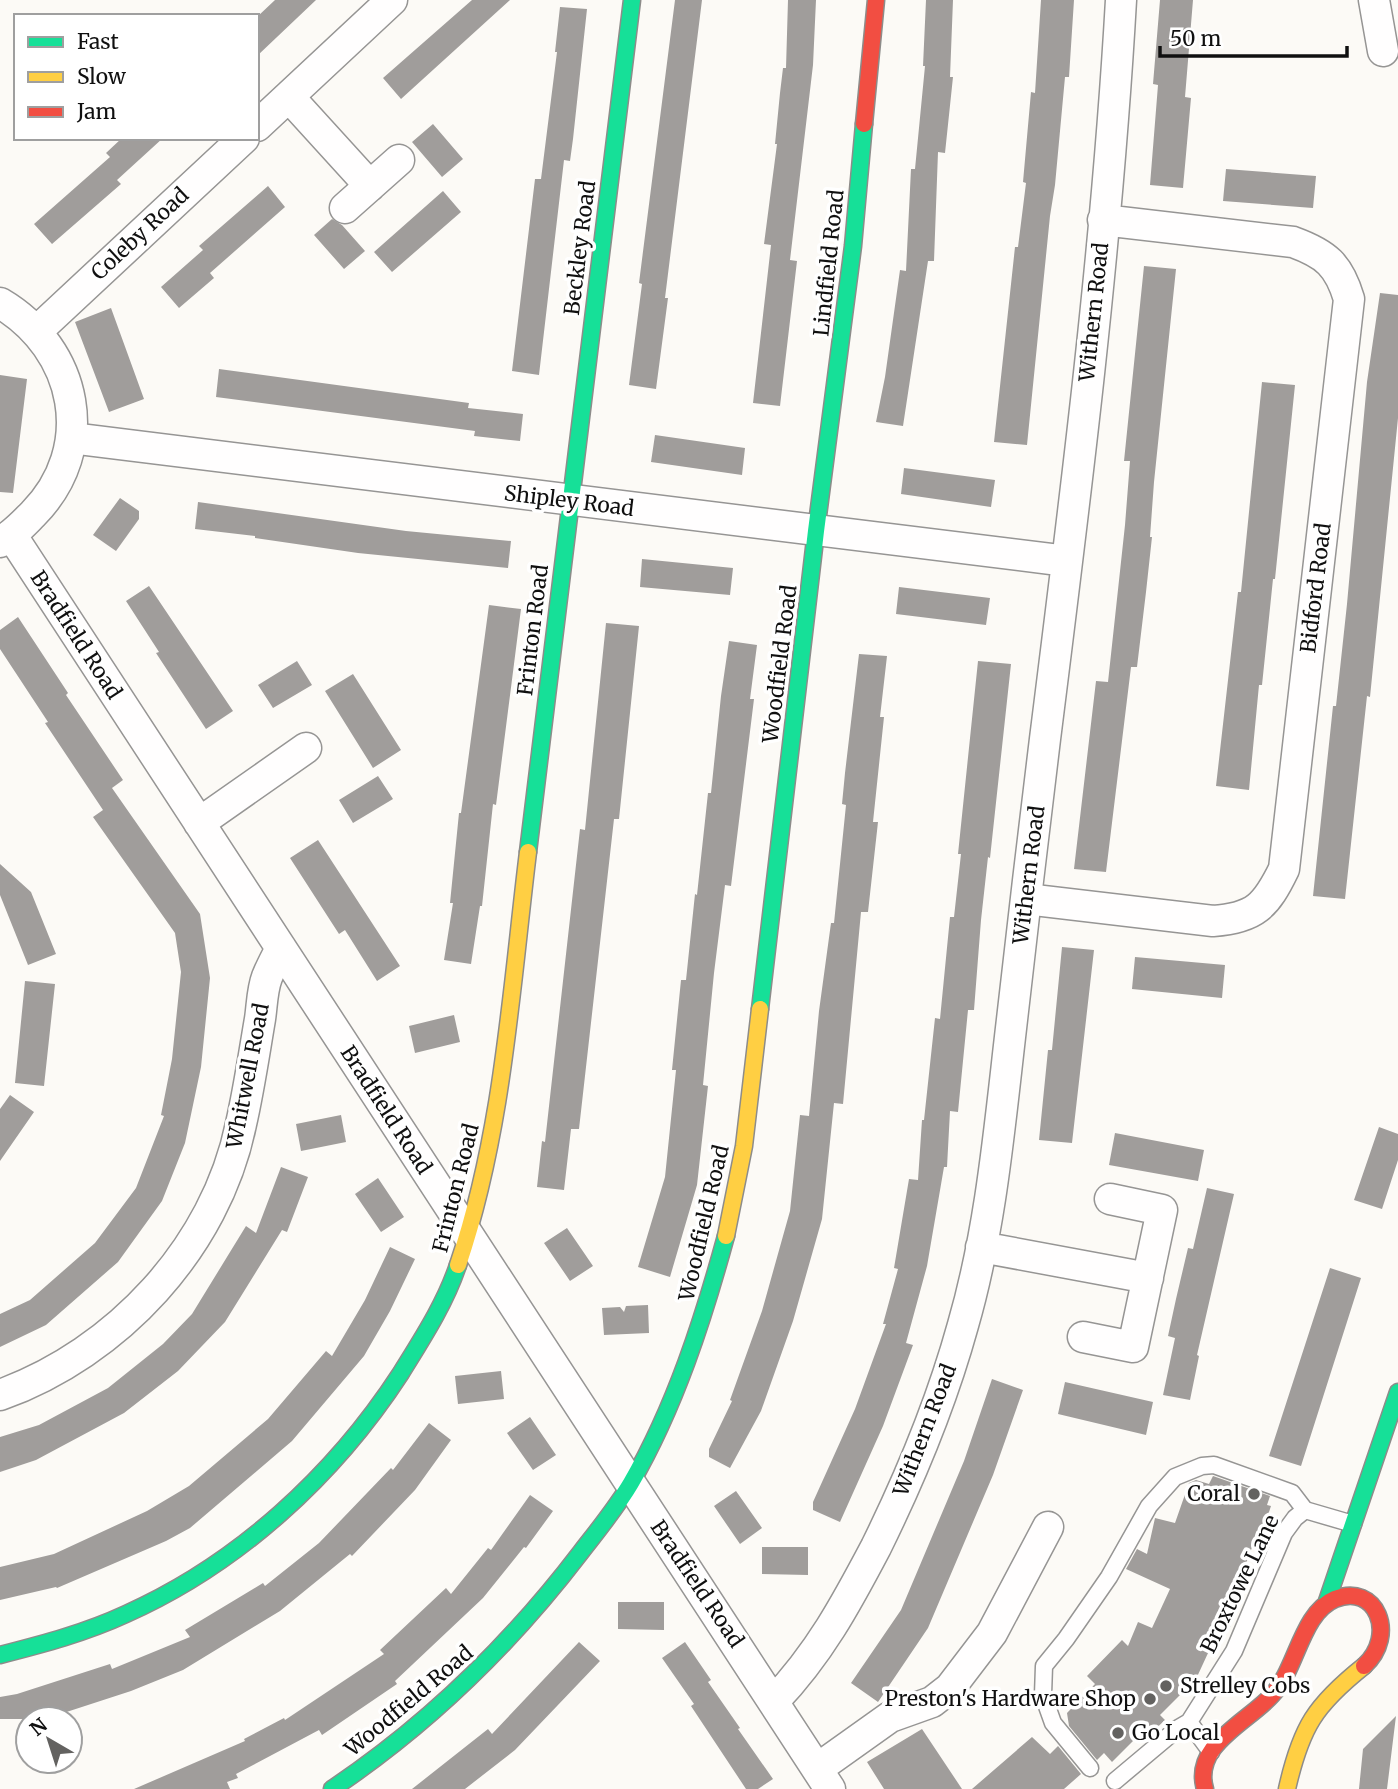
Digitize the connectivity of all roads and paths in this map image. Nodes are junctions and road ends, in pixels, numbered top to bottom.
1 (392, 0) edge
2 (632, 0) edge
3 (876, 0) edge
4 (1121, 0) edge
5 (1383, 8) edge
6 (1383, 51) dead end
7 (289, 97) junction
8 (259, 124) edge
9 (242, 140) edge
10 (399, 160) dead end
11 (370, 186) junction
12 (345, 208) dead end
13 (1103, 220) junction
14 (0, 303) edge
15 (37, 331) junction
16 (71, 438) junction
17 (570, 501) junction
18 (816, 531) junction
19 (6, 539) edge
20 (1067, 561) junction
21 (306, 748) dead end
22 (199, 824) junction
23 (1026, 899) junction
24 (281, 948) junction
25 (1110, 1199) dead end
26 (467, 1234) junction
27 (981, 1247) junction
28 (1148, 1278) junction
29 (1083, 1337) dead end
30 (1398, 1392) edge
31 (0, 1395) edge
32 (630, 1483) junction
33 (1305, 1510) junction
34 (1353, 1524) junction
35 (1048, 1527) dead end
36 (1327, 1601) junction
37 (1392, 1633) edge
38 (0, 1656) edge
39 (774, 1701) junction
40 (1189, 1722) junction
41 (1211, 1752) junction
42 (1090, 1768) dead end
43 (824, 1779) edge
44 (1115, 1781) dead end
45 (1204, 1786) edge
46 (332, 1789) edge
47 (1184, 1789) edge
48 (1287, 1789) edge

1 - 7 street
2 - 17 street, Beckley Road
3 - 18 street, Lindfield Road
4 - 13 street, Withern Road
5 - 6 street
7 - 8 street
7 - 11 street
9 - 15 street, Coleby Road
10 - 11 street
11 - 12 street
13 - 20 street, Withern Road
13 - 23 street, Bidford Road
14 - 15 street
15 - 16 street
16 - 17 street, Shipley Road
16 - 19 street
17 - 18 street, Shipley Road
17 - 26 street, Frinton Road
18 - 20 street, Shipley Road
18 - 32 street, Woodfield Road
19 - 22 street, Bradfield Road
20 - 23 street, Withern Road
21 - 22 street
22 - 24 street, Bradfield Road
23 - 27 street, Withern Road
24 - 26 street, Bradfield Road
24 - 31 street, Whitwell Road
25 - 28 street
26 - 32 street, Bradfield Road
26 - 38 street, Frinton Road
27 - 28 street
27 - 39 street, Withern Road
28 - 29 street
30 - 34 street
32 - 39 street, Bradfield Road
32 - 46 street, Woodfield Road
33 - 34 lane, Broxtowe Lane
33 - 40 lane, Broxtowe Lane
33 - 42 lane
34 - 36 street
35 - 43 street
36 - 37 street
36 - 41 street
37 - 48 street
39 - 43 street, Bradfield Road
40 - 41 lane
40 - 44 lane
41 - 45 street
45 - 47 street

